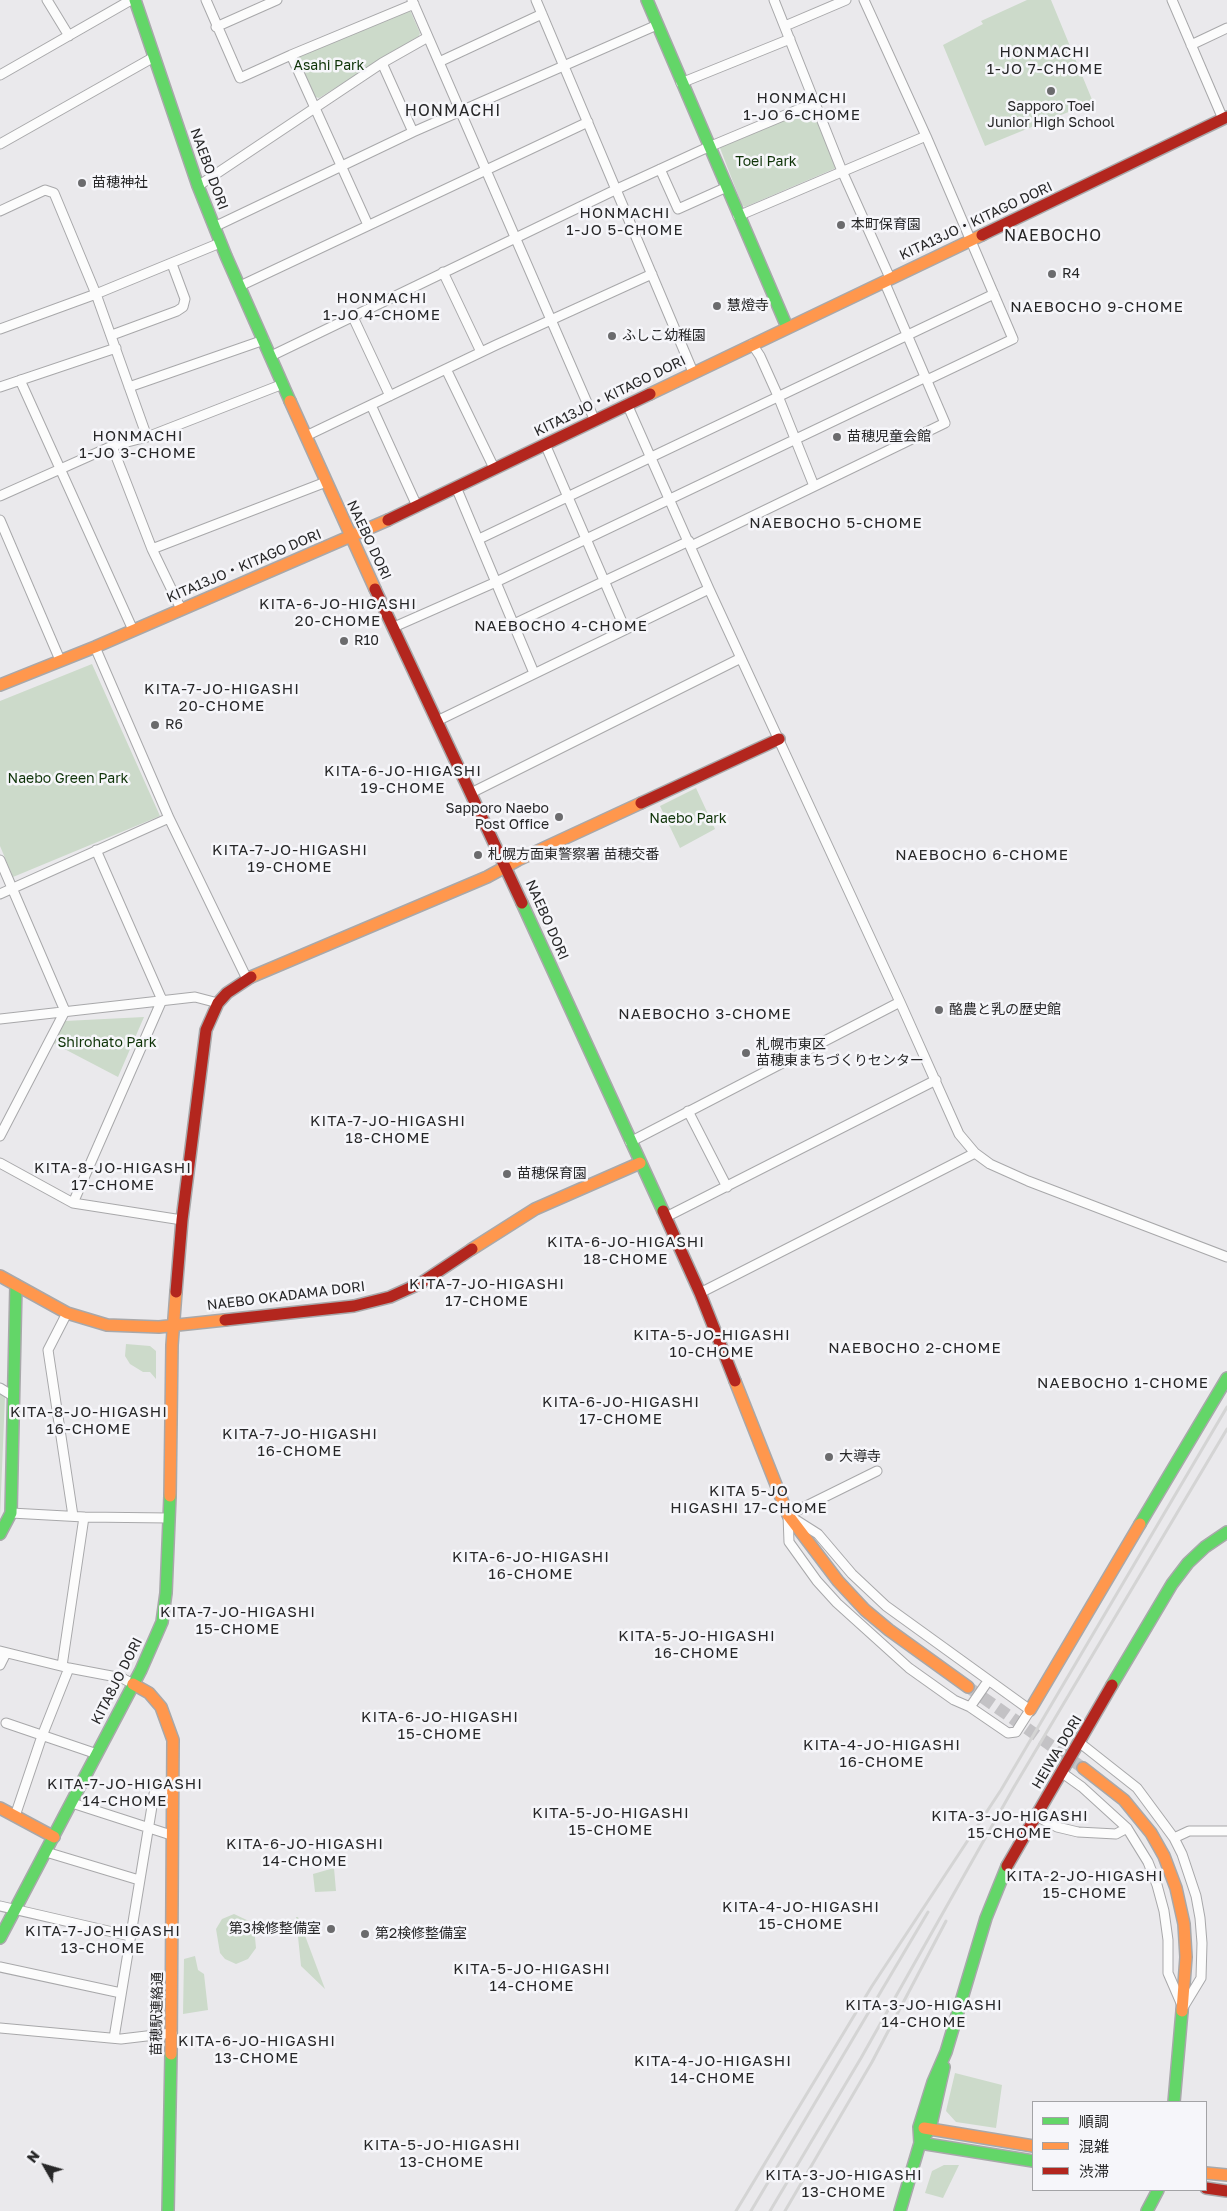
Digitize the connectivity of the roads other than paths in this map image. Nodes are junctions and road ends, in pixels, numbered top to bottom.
1 (47, 0) edge
2 (133, 0) edge
3 (206, 0) edge
4 (277, 0) edge
5 (536, 0) edge
6 (647, 0) edge
7 (774, 0) edge
8 (846, 0) edge
9 (864, 0) edge
10 (1172, 0) edge
11 (413, 2) edge
12 (542, 14) junction
13 (657, 25) junction
14 (784, 26) junction
15 (216, 27) junction
16 (1227, 28) edge
17 (69, 36) junction
18 (428, 37) junction
19 (790, 39) junction
20 (1191, 45) junction
21 (290, 55) junction
22 (154, 57) junction
23 (440, 62) junction
24 (382, 63) junction
25 (564, 66) junction
26 (0, 75) edge
27 (681, 84) junction
28 (814, 103) junction
29 (314, 107) junction
30 (460, 111) junction
31 (588, 122) junction
32 (1226, 122) edge
33 (413, 132) junction
34 (926, 136) junction
35 (0, 144) edge
36 (710, 146) junction
37 (340, 166) junction
38 (660, 169) junction
39 (486, 170) junction
40 (842, 172) junction
41 (198, 186) junction
42 (727, 187) junction
43 (617, 189) junction
44 (0, 211) edge
45 (738, 216) junction
46 (368, 225) junction
47 (214, 227) junction
48 (516, 237) junction
49 (971, 241) junction
50 (220, 243) junction
51 (172, 264) junction
52 (443, 272) junction
53 (652, 274) junction
54 (887, 279) junction
55 (240, 286) junction
56 (96, 294) junction
57 (994, 294) junction
58 (352, 315) junction
59 (552, 319) junction
60 (787, 327) junction
61 (0, 329) edge
62 (112, 335) junction
63 (908, 336) junction
64 (264, 340) junction
65 (752, 344) junction
66 (116, 348) junction
67 (481, 352) junction
68 (271, 356) junction
69 (446, 369) junction
70 (693, 372) junction
71 (927, 379) junction
72 (20, 380) junction
73 (283, 384) junction
74 (0, 387) edge
75 (129, 387) junction
76 (390, 396) junction
77 (778, 396) junction
78 (627, 404) junction
79 (371, 405) junction
80 (595, 421) junction
81 (306, 436) junction
82 (147, 437) junction
83 (796, 438) junction
84 (546, 444) junction
85 (112, 446) junction
86 (651, 457) junction
87 (61, 468) junction
88 (494, 468) junction
89 (326, 482) junction
90 (814, 486) junction
91 (456, 487) junction
92 (0, 496) edge
93 (569, 497) junction
94 (668, 499) junction
95 (417, 506) junction
96 (0, 520) edge
97 (351, 537) junction
98 (479, 539) junction
99 (587, 539) junction
100 (690, 543) junction
101 (152, 549) junction
102 (496, 582) junction
103 (605, 582) junction
104 (709, 589) junction
105 (181, 609) junction
106 (514, 624) junction
107 (394, 627) junction
108 (625, 629) junction
109 (133, 630) junction
110 (96, 647) junction
111 (741, 658) junction
112 (60, 660) junction
113 (534, 673) junction
114 (0, 685) edge
115 (437, 721) junction
116 (779, 739) junction
117 (472, 793) junction
118 (169, 818) junction
119 (96, 850) junction
120 (0, 860) edge
121 (505, 869) junction
122 (12, 889) junction
123 (0, 894) edge
124 (247, 979) junction
125 (162, 1000) junction
126 (900, 1002) junction
127 (218, 1003) junction
128 (65, 1011) junction
129 (0, 1019) edge
130 (936, 1080) junction
131 (688, 1111) junction
132 (0, 1136) edge
133 (630, 1142) junction
134 (976, 1153) junction
135 (0, 1163) edge
136 (640, 1164) junction
137 (727, 1187) junction
138 (74, 1203) junction
139 (666, 1217) junction
140 (182, 1220) junction
141 (1227, 1258) edge
142 (0, 1276) edge
143 (16, 1285) junction
144 (700, 1293) junction
145 (67, 1313) junction
146 (176, 1324) junction
147 (1227, 1378) edge
148 (0, 1388) edge
149 (13, 1396) junction
150 (877, 1471) dead end
151 (11, 1513) junction
152 (788, 1515) junction
153 (72, 1516) junction
154 (84, 1517) junction
155 (169, 1518) junction
156 (1227, 1532) edge
157 (0, 1534) edge
158 (3, 1652) edge
159 (0, 1665) edge
160 (65, 1667) junction
161 (988, 1681) junction
162 (133, 1684) junction
163 (968, 1686) tunnel mouth
164 (970, 1707) junction
165 (1030, 1710) junction
166 (6, 1723) dead end
167 (42, 1736) junction
168 (1080, 1743) junction
169 (97, 1754) junction
170 (1082, 1768) tunnel mouth
171 (1061, 1772) junction
172 (172, 1795) junction
173 (72, 1803) junction
174 (0, 1808) edge
175 (16, 1816) junction
176 (1036, 1816) junction
177 (149, 1828) junction
178 (1127, 1828) junction
179 (1227, 1831) edge
180 (171, 1835) junction
181 (54, 1837) junction
182 (1174, 1838) junction
183 (46, 1852) junction
184 (139, 1880) junction
185 (0, 1906) edge
186 (15, 1910) junction
187 (130, 1936) junction
188 (0, 1938) edge
189 (0, 1967) edge
190 (121, 1993) junction
191 (1182, 2007) junction
192 (0, 2028) edge
193 (172, 2033) junction
194 (114, 2038) junction
195 (1174, 2101) edge
196 (924, 2128) junction
197 (920, 2142) junction
198 (1032, 2146) edge
199 (1032, 2161) edge
200 (1207, 2172) edge
201 (1227, 2175) edge
202 (1207, 2188) edge
203 (1157, 2191) edge
204 (1227, 2191) edge
205 (168, 2211) edge
206 (900, 2211) edge
207 (1147, 2211) edge

1 - 17 street
2 - 17 street
2 - 22 street, NAEBO DORI
3 - 15 street
4 - 15 street
5 - 12 street
6 - 13 street
7 - 14 street
8 - 14 street
9 - 34 street
10 - 20 street
11 - 18 street
11 - 21 street
12 - 23 street
12 - 25 street
13 - 25 street
13 - 27 street
14 - 19 street
15 - 21 street
16 - 20 street
17 - 26 street
18 - 23 street
18 - 24 street
19 - 27 street
19 - 28 street
20 - 32 street
21 - 29 street
22 - 35 street
22 - 41 street, NAEBO DORI
23 - 30 street
24 - 29 street
24 - 33 street
25 - 30 street
25 - 31 street
27 - 36 street
28 - 36 street
28 - 40 street
29 - 37 street
29 - 41 street
30 - 33 street
30 - 39 street
31 - 39 street
31 - 43 street
32 - 49 street, KITA13JO・KITAGO DORI
33 - 37 street
34 - 40 street
34 - 49 street
36 - 38 street
36 - 42 street
37 - 46 street
37 - 47 street
38 - 42 street
38 - 43 street
39 - 46 street
39 - 48 street
40 - 45 street
40 - 54 street
41 - 47 street, NAEBO DORI
42 - 45 street
43 - 48 street
43 - 53 street
44 - 56 street
45 - 60 street
46 - 55 street
47 - 50 street, NAEBO DORI
48 - 52 street
48 - 59 street
49 - 54 street, KITA13JO・KITAGO DORI
49 - 57 street
50 - 51 street
50 - 55 street, NAEBO DORI
51 - 56 street
51 - 62 street
52 - 58 street
52 - 67 street
53 - 59 street
53 - 70 street
54 - 60 street, KITA13JO・KITAGO DORI
54 - 63 street
55 - 64 street, NAEBO DORI
56 - 61 street
56 - 62 street
57 - 63 street
57 - 71 street
58 - 68 street
58 - 76 street
59 - 67 street
59 - 80 street
60 - 65 street, KITA13JO・KITAGO DORI
62 - 66 street
63 - 71 street
63 - 77 street
64 - 68 street, NAEBO DORI
64 - 75 street
65 - 70 street, KITA13JO・KITAGO DORI
65 - 77 street
66 - 72 street
66 - 75 street
67 - 69 street
68 - 73 street, NAEBO DORI
69 - 76 street
69 - 88 street
70 - 78 street, KITA13JO・KITAGO DORI
71 - 83 street
71 - 90 street
72 - 74 street
72 - 87 street
73 - 81 street, NAEBO DORI
73 - 82 street
75 - 82 street
76 - 79 street
77 - 83 street
77 - 86 street
78 - 80 street, KITA13JO・KITAGO DORI
78 - 86 street
79 - 81 street
79 - 95 street
80 - 84 street, KITA13JO・KITAGO DORI
81 - 89 street, NAEBO DORI
82 - 85 street
83 - 90 street
83 - 94 street
84 - 88 street, KITA13JO・KITAGO DORI
84 - 93 street
85 - 87 street
85 - 101 street
86 - 93 street
86 - 94 street
87 - 92 street
87 - 109 street
88 - 91 street, KITA13JO・KITAGO DORI
89 - 97 street, NAEBO DORI
89 - 101 street
90 - 100 street
91 - 95 street, KITA13JO・KITAGO DORI
91 - 98 street
93 - 98 street
93 - 99 street
94 - 99 street
94 - 100 street
95 - 97 street, KITA13JO・KITAGO DORI
96 - 112 street
97 - 105 street, KITA13JO・KITAGO DORI
97 - 107 street, NAEBO DORI
98 - 102 street
99 - 102 street
99 - 103 street
100 - 103 street
100 - 104 street
101 - 105 street
102 - 106 street
102 - 107 street
103 - 106 street
103 - 108 street
104 - 108 street
104 - 111 street
105 - 109 street, KITA13JO・KITAGO DORI
106 - 113 street
107 - 115 street, NAEBO DORI
108 - 113 street
109 - 110 street, KITA13JO・KITAGO DORI
110 - 112 street, KITA13JO・KITAGO DORI
110 - 118 street
111 - 116 street
111 - 117 street
112 - 114 street, KITA13JO・KITAGO DORI
113 - 115 street
115 - 117 street, NAEBO DORI
116 - 121 street
116 - 126 street
117 - 121 street, NAEBO DORI
118 - 119 street
118 - 124 street
119 - 122 street
119 - 125 street
120 - 122 street
121 - 124 street
121 - 133 street, NAEBO DORI
122 - 123 street
122 - 128 street
124 - 127 street
125 - 127 street
125 - 128 street
125 - 138 street
126 - 130 street
126 - 131 street
127 - 140 street, KITA8JO DORI
128 - 129 street
128 - 132 street
130 - 134 street
130 - 137 street
131 - 133 street
131 - 137 street
133 - 136 street, NAEBO DORI
134 - 141 street
134 - 144 street
135 - 138 street
136 - 139 street
136 - 146 street, NAEBO OKADAMA DORI
137 - 139 street
138 - 140 street
139 - 144 street
140 - 146 street, KITA8JO DORI
142 - 143 street, NAEBO OKADAMA DORI
143 - 145 street, NAEBO OKADAMA DORI
143 - 149 street
144 - 152 street
145 - 146 street, NAEBO OKADAMA DORI
145 - 153 street
146 - 155 street, KITA8JO DORI
147 - 165 street
148 - 149 street
149 - 151 street
150 - 152 street
151 - 153 street
151 - 157 street
152 - 161 street
152 - 163 street
152 - 164 street
153 - 154 street
154 - 155 street
154 - 160 street
155 - 162 street, KITA8JO DORI
156 - 168 street, HEIWA DORI
158 - 159 street
158 - 160 street
160 - 162 street
160 - 167 street
161 - 164 street
161 - 165 street
162 - 169 street, KITA8JO DORI
162 - 172 street, 苗穂駅連絡通
164 - 165 street
166 - 167 street
167 - 169 street
167 - 175 street
168 - 171 street, HEIWA DORI
168 - 182 street
169 - 173 street, KITA8JO DORI
170 - 191 street
171 - 176 street, HEIWA DORI
171 - 178 street
172 - 177 street
172 - 180 street, 苗穂駅連絡通
173 - 177 street
173 - 181 street, KITA8JO DORI
174 - 175 street
175 - 181 street
176 - 178 street
176 - 196 street, HEIWA DORI
177 - 180 street
177 - 184 street
178 - 191 street
179 - 182 street
180 - 193 street, 苗穂駅連絡通
181 - 183 street, KITA8JO DORI
182 - 191 street
183 - 184 street
183 - 186 street, KITA8JO DORI
184 - 187 street
185 - 186 street
186 - 187 street
186 - 188 street, KITA8JO DORI
187 - 190 street
189 - 190 street
190 - 194 street
191 - 195 street
192 - 194 street
193 - 194 street
193 - 205 street, 苗穂駅連絡通
196 - 197 street
196 - 198 street
197 - 199 street
197 - 206 street
200 - 201 street
202 - 204 street
203 - 207 street

